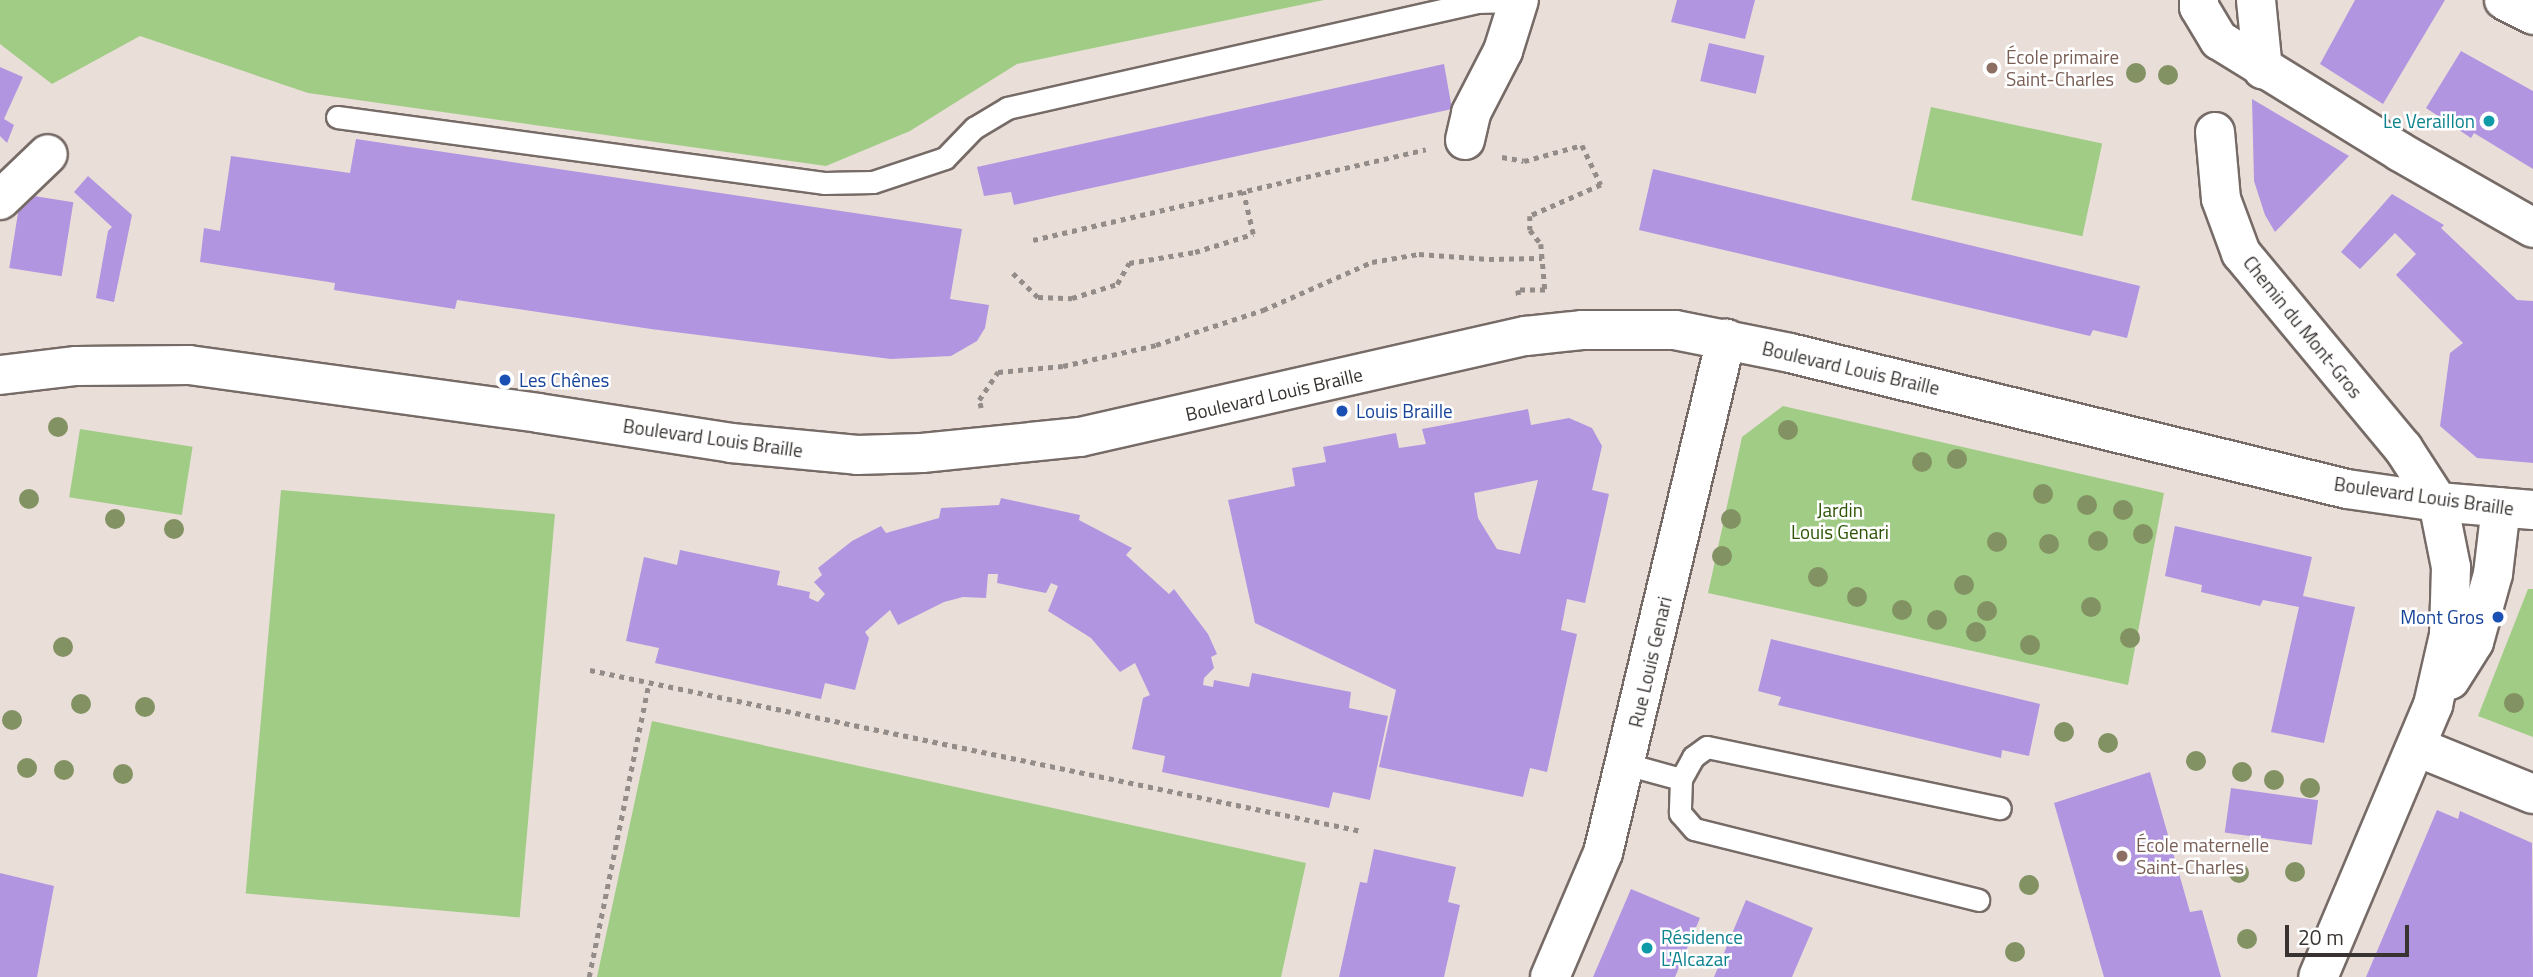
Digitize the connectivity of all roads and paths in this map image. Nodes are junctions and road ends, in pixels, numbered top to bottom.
1 (2199, 0) edge
2 (2256, 0) edge
3 (2504, 0) edge
4 (1519, 1) edge
5 (2533, 15) edge
6 (2263, 70) junction
7 (337, 117) dead end
8 (2215, 132) dead end
9 (1465, 140) junction
10 (48, 154) dead end
11 (1243, 191) junction
12 (0, 200) edge
13 (2533, 228) edge
14 (1033, 240) dead end
15 (1542, 258) junction
16 (1013, 273) dead end
17 (1526, 336) junction
18 (1726, 340) junction
19 (0, 376) edge
20 (988, 448) junction
21 (2438, 502) junction
22 (2517, 509) edge
23 (590, 670) dead end
24 (649, 683) junction
25 (2433, 705) junction
26 (2417, 747) junction
27 (1626, 764) junction
28 (1681, 779) junction
29 (2533, 794) edge
30 (2000, 808) dead end
31 (1361, 831) dead end
32 (1978, 900) dead end
33 (589, 977) edge
34 (1550, 977) edge
35 (2318, 977) edge

1 - 6 street
2 - 6 street
3 - 5 street
4 - 7 lane
4 - 9 street
6 - 13 street
8 - 21 street, Chemin du Mont-Gros
9 - 11 path
9 - 15 path
10 - 12 street
11 - 14 path
11 - 16 path
15 - 17 path
15 - 20 path
17 - 18 street, Boulevard Louis Braille
17 - 20 street, Boulevard Louis Braille
18 - 21 street, Boulevard Louis Braille
18 - 27 street, Rue Louis Genari
19 - 20 street, Boulevard Louis Braille
21 - 22 street, Boulevard Louis Braille
21 - 25 street
22 - 25 street
23 - 24 path
24 - 31 path
24 - 33 path
25 - 26 street
26 - 29 street
26 - 35 street
27 - 28 lane
27 - 34 street, Rue Louis Genari
28 - 30 lane
28 - 32 lane

